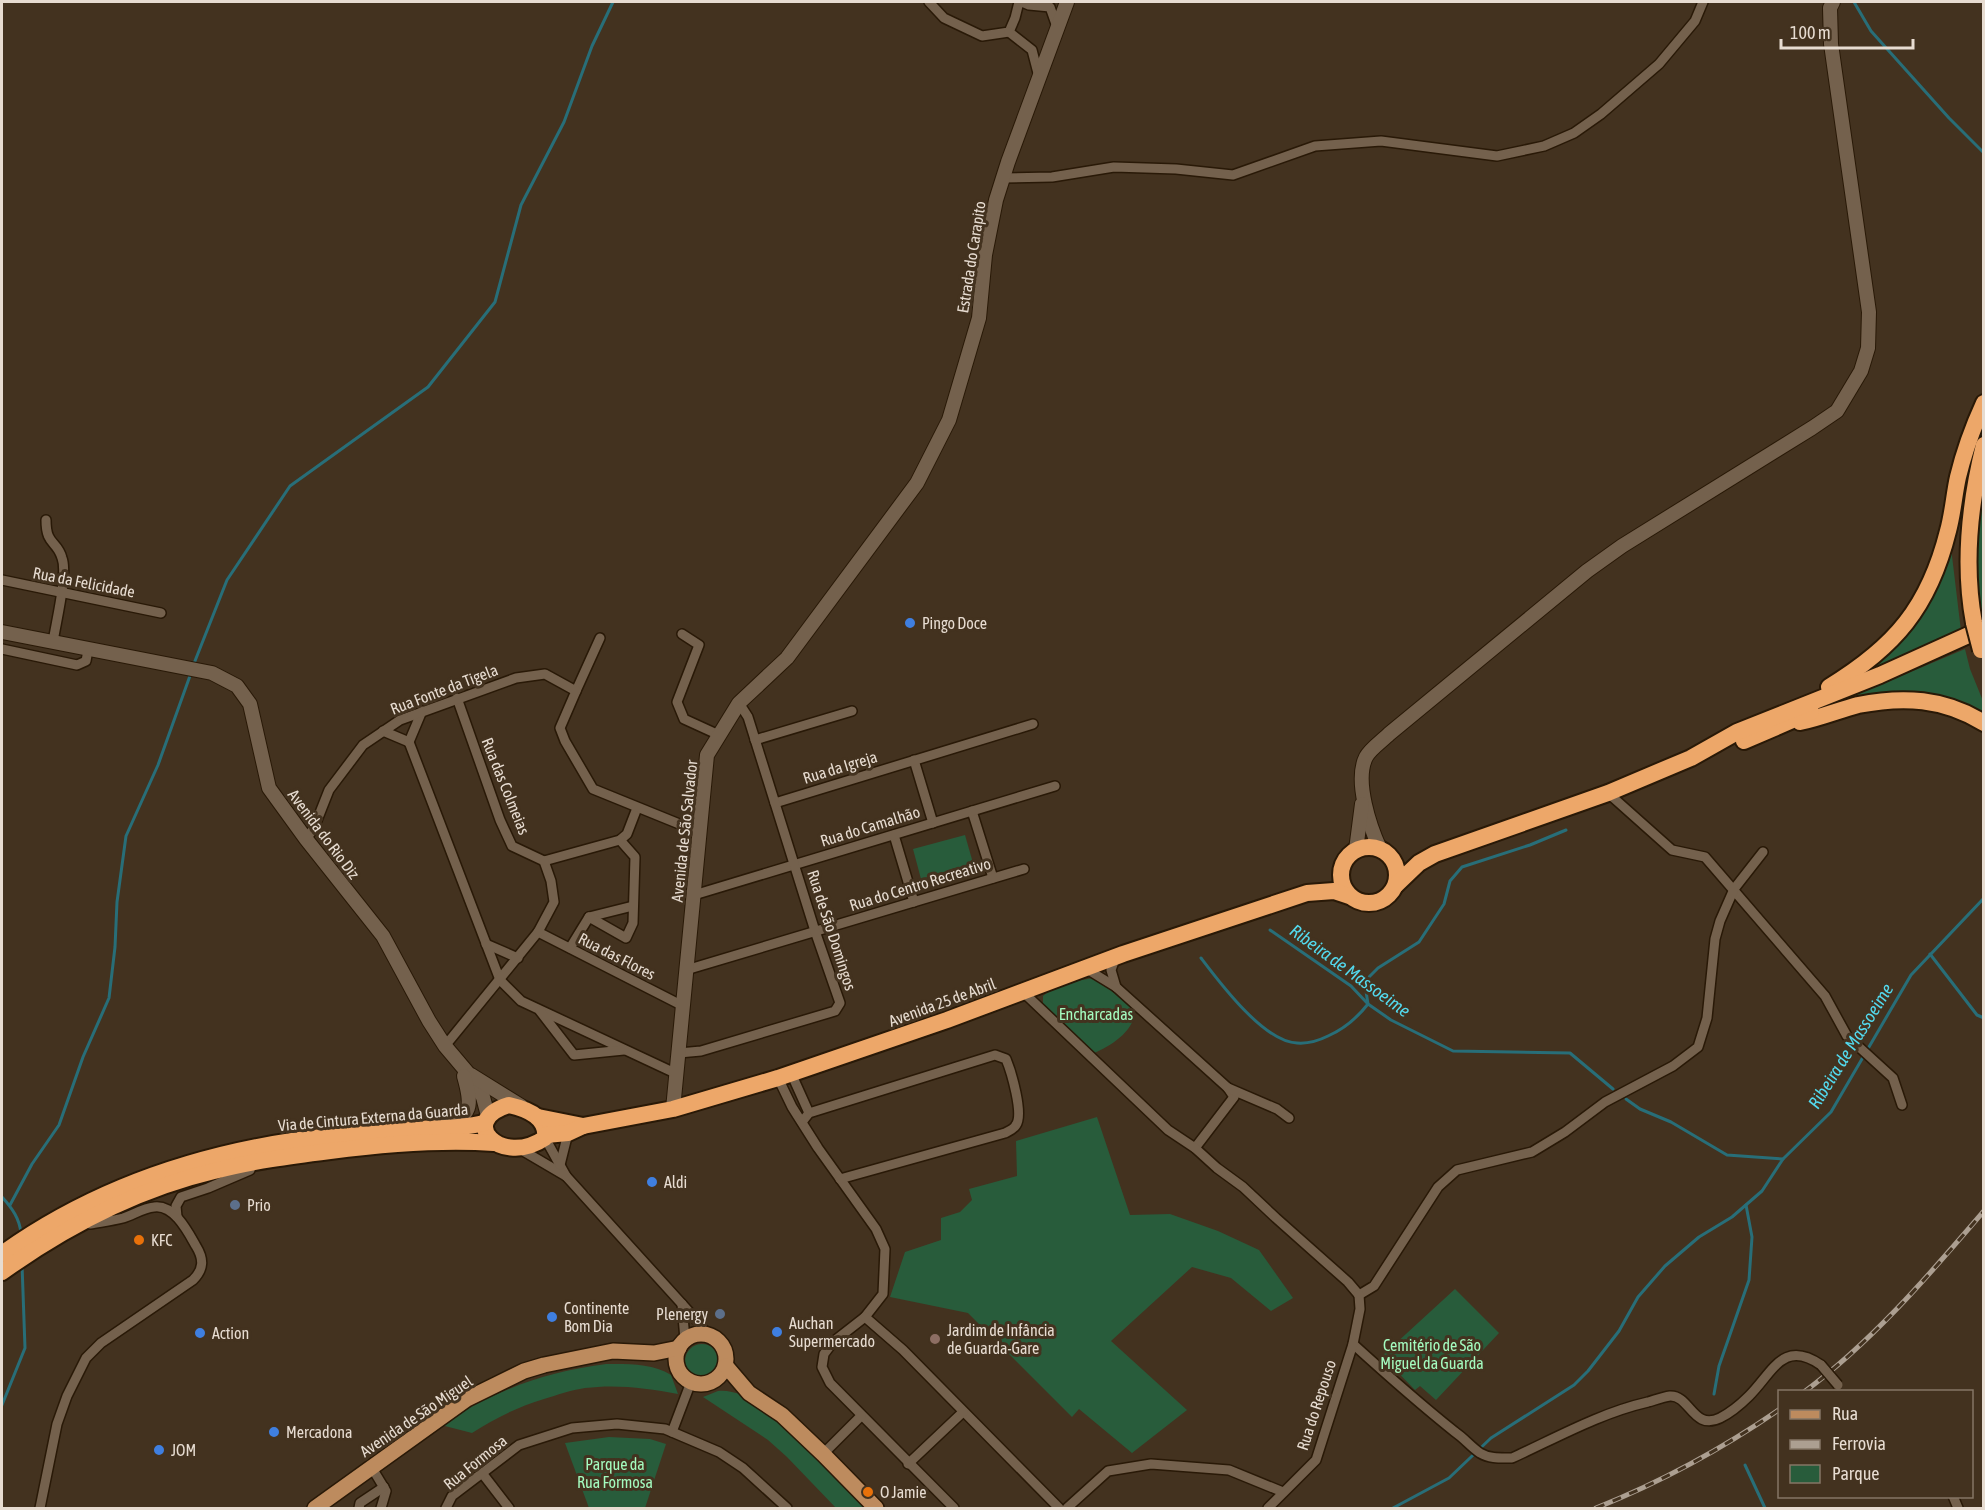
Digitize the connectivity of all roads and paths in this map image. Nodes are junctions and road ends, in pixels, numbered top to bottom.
1 (929, 2) edge
2 (1021, 2) edge
3 (1060, 2) edge
4 (1067, 2) edge
5 (1702, 2) edge
6 (1833, 2) edge
7 (1050, 7) junction
8 (1056, 27) junction
9 (1009, 32) junction
10 (1051, 43) junction
11 (1032, 50) junction
12 (1040, 79) junction
13 (1003, 177) junction
14 (1983, 403) edge
15 (1983, 445) edge
16 (916, 483) joint
17 (46, 520) dead end
18 (2, 580) edge
19 (61, 593) junction
20 (161, 613) dead end
21 (1979, 626) edge
22 (2, 632) edge
23 (682, 634) dead end
24 (1983, 637) edge
25 (600, 638) dead end
26 (53, 642) junction
27 (2, 649) edge
28 (88, 650) junction
29 (1983, 658) edge
30 (576, 691) junction
31 (457, 698) junction
32 (739, 703) junction
33 (1795, 707) junction
34 (422, 711) junction
35 (852, 711) dead end
36 (1983, 723) edge
37 (1034, 724) dead end
38 (1779, 728) junction
39 (383, 731) junction
40 (719, 735) junction
41 (755, 740) junction
42 (409, 742) junction
43 (1691, 758) junction
44 (915, 760) junction
45 (1055, 786) dead end
46 (1608, 793) junction
47 (1363, 796) junction
48 (775, 803) junction
49 (637, 808) junction
50 (972, 811) junction
51 (933, 823) junction
52 (699, 832) junction
53 (894, 835) junction
54 (306, 839) junction
55 (620, 840) junction
56 (1356, 850) junction
57 (1384, 852) junction
58 (1763, 852) dead end
59 (1435, 854) junction
60 (544, 861) junction
61 (1343, 863) junction
62 (794, 865) junction
63 (1024, 868) dead end
64 (993, 878) junction
65 (1396, 885) junction
66 (1734, 889) junction
67 (1307, 893) junction
68 (694, 895) junction
69 (1349, 896) junction
70 (914, 902) junction
71 (633, 906) junction
72 (589, 917) junction
73 (538, 932) junction
74 (815, 932) junction
75 (486, 944) junction
76 (570, 948) junction
77 (1116, 956) junction
78 (518, 958) junction
79 (1085, 968) junction
80 (686, 970) junction
81 (500, 980) junction
82 (1116, 987) junction
83 (1022, 991) junction
84 (683, 1006) junction
85 (538, 1009) junction
86 (445, 1046) junction
87 (626, 1050) junction
88 (679, 1053) junction
89 (463, 1067) junction
90 (677, 1074) junction
91 (784, 1075) junction
92 (1228, 1088) junction
93 (1902, 1105) dead end
94 (673, 1109) junction
95 (532, 1113) junction
96 (808, 1113) junction
97 (1289, 1118) dead end
98 (486, 1120) junction
99 (802, 1122) junction
100 (427, 1128) junction
101 (576, 1129) junction
102 (545, 1137) junction
103 (494, 1143) junction
104 (1195, 1148) junction
105 (520, 1149) junction
106 (273, 1159) junction
107 (560, 1165) junction
108 (566, 1176) junction
109 (840, 1179) junction
110 (177, 1218) junction
111 (74, 1226) junction
112 (41, 1237) junction
113 (2, 1254) edge
114 (2, 1272) edge
115 (1359, 1295) junction
116 (682, 1304) junction
117 (865, 1317) junction
118 (704, 1334) junction
119 (682, 1344) junction
120 (1353, 1344) junction
121 (580, 1358) junction
122 (677, 1366) junction
123 (726, 1366) junction
124 (691, 1382) junction
125 (712, 1382) junction
126 (1841, 1388) edge
127 (749, 1393) junction
128 (963, 1412) junction
129 (861, 1416) junction
130 (672, 1432) junction
131 (824, 1454) junction
132 (908, 1464) junction
133 (372, 1468) junction
134 (482, 1473) junction
135 (384, 1487) junction
136 (1283, 1492) junction
137 (948, 1507) edge
138 (40, 1509) edge
139 (315, 1509) edge
140 (359, 1509) edge
141 (381, 1509) edge
142 (446, 1509) edge
143 (509, 1509) edge
144 (787, 1509) edge
145 (876, 1509) edge
146 (1059, 1509) edge
147 (1067, 1509) edge
148 (1268, 1509) edge

1 - 9 street
2 - 7 street
2 - 9 street
3 - 7 street
4 - 8 main road, Estrada do Carapito
5 - 13 street
6 - 47 main road
7 - 8 street
8 - 10 main road, Estrada do Carapito
9 - 11 street
10 - 11 street
10 - 12 main road, Estrada do Carapito
11 - 12 street
12 - 13 main road, Estrada do Carapito
13 - 16 main road, Estrada do Carapito
14 - 33 highway
15 - 21 highway
16 - 32 main road, Avenida de São Salvador
17 - 19 street
18 - 19 street, Rua da Felicidade
19 - 20 street, Rua da Felicidade
19 - 26 street
21 - 29 highway, bridge
21 - 33 highway
22 - 26 main road, Avenida do Rio Diz
23 - 40 street
24 - 38 highway
25 - 30 street
26 - 28 main road, Avenida do Rio Diz
27 - 28 street
28 - 54 main road, Avenida do Rio Diz
30 - 31 street, Rua Fonte da Tigela
30 - 49 street
31 - 34 street, Rua Fonte da Tigela
31 - 60 street, Rua das Colmeias
32 - 40 main road, Avenida de São Salvador
32 - 41 street, Rua de São Domingos
33 - 43 highway
34 - 39 street, Rua Fonte da Tigela
34 - 42 street
35 - 41 street
36 - 38 highway
37 - 44 street, Rua da Igreja
38 - 43 highway
39 - 42 street
39 - 54 street, Rua Fonte da Tigela
40 - 52 main road, Avenida de São Salvador
41 - 48 street, Rua de São Domingos
42 - 75 street
43 - 46 highway
44 - 48 street, Rua da Igreja
44 - 51 street
45 - 50 street, Rua do Camalhão
46 - 59 highway
46 - 66 street
47 - 56 main road
47 - 57 main road
48 - 62 street, Rua de São Domingos
49 - 52 street
49 - 55 street
50 - 51 street, Rua do Camalhão
50 - 64 street
51 - 53 street, Rua do Camalhão
52 - 68 main road, Avenida de São Salvador
53 - 62 street, Rua do Camalhão
53 - 70 street
54 - 86 main road, Avenida do Rio Diz
55 - 60 street
55 - 71 street
56 - 57 highway
56 - 61 highway, Avenida 25 de Abril
57 - 59 highway
57 - 65 highway
58 - 66 street
59 - 65 highway
60 - 73 street
61 - 67 highway, Avenida 25 de Abril
61 - 69 highway
62 - 68 street, Rua do Camalhão
62 - 74 street, Rua de São Domingos
63 - 64 street, Rua do Centro Recreativo
64 - 70 street, Rua do Centro Recreativo
65 - 69 highway, Avenida 25 de Abril
66 - 93 street
66 - 115 street
67 - 69 highway, Avenida 25 de Abril
67 - 77 highway, Avenida 25 de Abril
68 - 80 main road, Avenida de São Salvador
70 - 74 street, Rua do Centro Recreativo
71 - 72 street
71 - 72 street
72 - 76 street
73 - 76 street, Rua das Flores
73 - 78 street
74 - 80 street, Rua do Centro Recreativo
74 - 88 street, Rua de São Domingos
75 - 78 street
75 - 81 street
76 - 84 street, Rua das Flores
77 - 79 highway, Avenida 25 de Abril
77 - 82 street
78 - 81 street
79 - 82 street
79 - 83 highway, Avenida 25 de Abril
80 - 84 main road, Avenida de São Salvador
81 - 85 street
81 - 86 street
82 - 92 street
83 - 91 highway, Avenida 25 de Abril
83 - 104 street
84 - 88 main road, Avenida de São Salvador
85 - 87 street
85 - 87 street
86 - 89 main road, Avenida do Rio Diz
87 - 90 street
88 - 90 main road, Avenida de São Salvador
89 - 95 main road, Avenida do Rio Diz
89 - 98 main road, Avenida do Rio Diz
89 - 100 main road
90 - 94 main road, Avenida de São Salvador
91 - 94 highway, Avenida 25 de Abril
91 - 96 street
91 - 99 street
92 - 97 street
92 - 104 street
94 - 101 highway, Avenida 25 de Abril
95 - 98 highway
95 - 101 highway, Avenida 25 de Abril
95 - 102 highway
96 - 99 street
96 - 109 street
98 - 100 highway, Via de Cintura Externa da Guarda
98 - 103 highway
99 - 109 street
100 - 112 highway, Via de Cintura Externa da Guarda
101 - 102 highway, Avenida 25 de Abril
101 - 107 street
102 - 105 highway
102 - 107 street
103 - 105 highway
103 - 106 highway, Via de Cintura Externa da Guarda
104 - 115 street
105 - 108 street
106 - 110 street
106 - 111 highway, Via de Cintura Externa da Guarda
107 - 108 street
108 - 116 street
109 - 117 street
110 - 111 street
110 - 138 street
111 - 112 highway, Via de Cintura Externa da Guarda
112 - 113 highway, Via de Cintura Externa da Guarda
112 - 114 highway, Via de Cintura Externa da Guarda
115 - 120 street, Rua do Repouso
116 - 118 street
116 - 119 street
117 - 128 street
117 - 129 street
118 - 119 main road
118 - 123 main road
119 - 121 main road, Avenida de São Miguel
119 - 122 main road
120 - 126 street, bridge
120 - 136 street, Rua do Repouso
121 - 122 main road, Avenida de São Miguel
121 - 133 main road, Avenida de São Miguel
122 - 124 main road
123 - 125 main road
123 - 127 main road
124 - 125 main road
124 - 130 street
125 - 127 main road
127 - 131 main road
128 - 132 street
128 - 146 street
129 - 131 street
129 - 132 street
130 - 134 street, Rua Formosa
130 - 144 street, Rua Formosa
131 - 145 main road
132 - 137 street
133 - 135 street
133 - 139 main road, Avenida de São Miguel
134 - 142 street, Rua Formosa
134 - 143 street
135 - 140 street
135 - 141 street
136 - 147 street
136 - 148 street, Rua do Repouso

